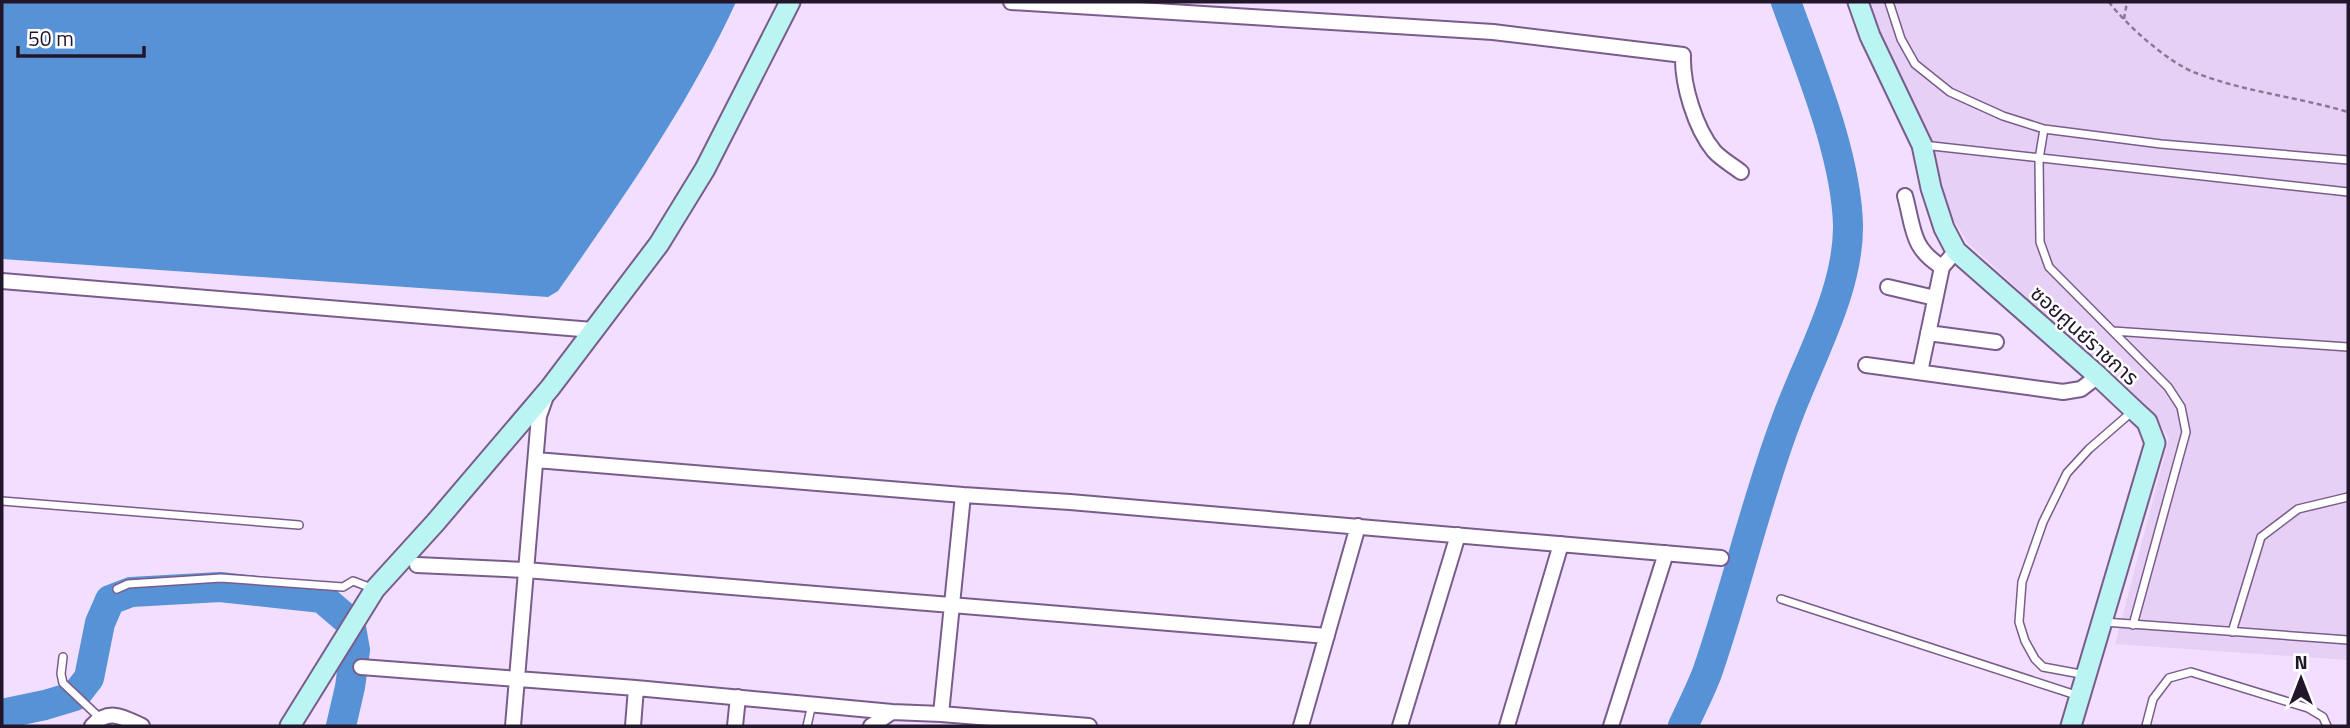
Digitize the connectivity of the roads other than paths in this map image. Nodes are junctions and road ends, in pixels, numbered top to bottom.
1 (790, 2) edge
2 (1011, 2) edge
3 (1858, 2) edge
4 (1889, 2) edge
5 (2044, 130) junction
6 (1922, 145) junction
7 (2039, 159) junction
8 (2348, 160) edge
9 (1741, 172) dead end
10 (2348, 192) edge
11 (1905, 196) dead end
12 (1956, 251) junction
13 (1942, 267) junction
14 (2, 281) edge
15 (1888, 288) dead end
16 (1935, 298) junction
17 (593, 330) junction
18 (2112, 331) junction
19 (1928, 333) junction
20 (1996, 342) dead end
21 (2348, 347) edge
22 (1866, 365) dead end
23 (1920, 372) junction
24 (2098, 376) junction
25 (550, 388) junction
26 (2134, 410) junction
27 (536, 460) junction
28 (962, 495) junction
29 (2348, 497) edge
30 (2, 501) edge
31 (299, 526) dead end
32 (1358, 526) junction
33 (1458, 535) junction
34 (1560, 544) junction
35 (1666, 553) junction
36 (1721, 558) dead end
37 (417, 565) dead end
38 (526, 570) junction
39 (117, 589) dead end
40 (372, 595) junction
41 (1781, 599) dead end
42 (952, 604) junction
43 (2104, 622) junction
44 (2133, 625) junction
45 (2232, 632) junction
46 (1327, 636) junction
47 (2348, 640) edge
48 (63, 657) dead end
49 (361, 667) dead end
50 (2087, 675) junction
51 (517, 678) junction
52 (636, 688) junction
53 (738, 696) junction
54 (2079, 696) junction
55 (812, 704) junction
56 (892, 712) junction
57 (941, 714) junction
58 (96, 722) edge
59 (142, 726) edge
60 (290, 726) edge
61 (513, 726) edge
62 (633, 726) edge
63 (735, 726) edge
64 (807, 726) edge
65 (871, 726) edge
66 (1089, 726) edge
67 (1301, 726) edge
68 (1400, 726) edge
69 (1507, 726) edge
70 (1611, 726) edge
71 (2071, 726) edge
72 (2146, 726) edge
73 (2327, 726) edge

1 - 17 street
2 - 9 street
3 - 6 street, ซอยศูนย์ราชการ
4 - 5 lane
5 - 7 lane
5 - 8 lane
6 - 7 lane
6 - 12 street, ซอยศูนย์ราชการ
7 - 10 lane
7 - 18 lane
11 - 13 street
12 - 13 street
12 - 24 street, ซอยศูนย์ราชการ
13 - 16 street
14 - 17 street
15 - 16 street
16 - 19 street
17 - 25 street
18 - 21 lane
18 - 44 lane
19 - 20 street
19 - 23 street
22 - 23 street
23 - 24 street
24 - 26 street, ซอยศูนย์ราชการ
25 - 27 street
25 - 40 street
26 - 43 street, ซอยศูนย์ราชการ
26 - 50 lane
27 - 28 street
27 - 38 street
28 - 32 street
28 - 42 street
29 - 45 lane
30 - 31 lane
32 - 33 street
32 - 46 street
33 - 34 street
33 - 68 street
34 - 35 street
34 - 69 street
35 - 36 street
35 - 70 street
37 - 38 street
38 - 42 street
38 - 51 street
39 - 40 lane
40 - 60 street
41 - 54 lane
42 - 46 street
42 - 57 street
43 - 44 lane
43 - 50 street, ซอยศูนย์ราชการ
44 - 45 lane
45 - 47 lane
46 - 67 street
48 - 58 lane
49 - 51 street
50 - 54 street, ซอยศูนย์ราชการ
51 - 52 street
51 - 61 street
52 - 53 street
52 - 62 street
53 - 55 street
53 - 63 street
54 - 71 street, ซอยศูนย์ราชการ
55 - 56 street
55 - 64 lane
56 - 57 street
56 - 65 street
57 - 66 street
58 - 59 street
72 - 73 lane

